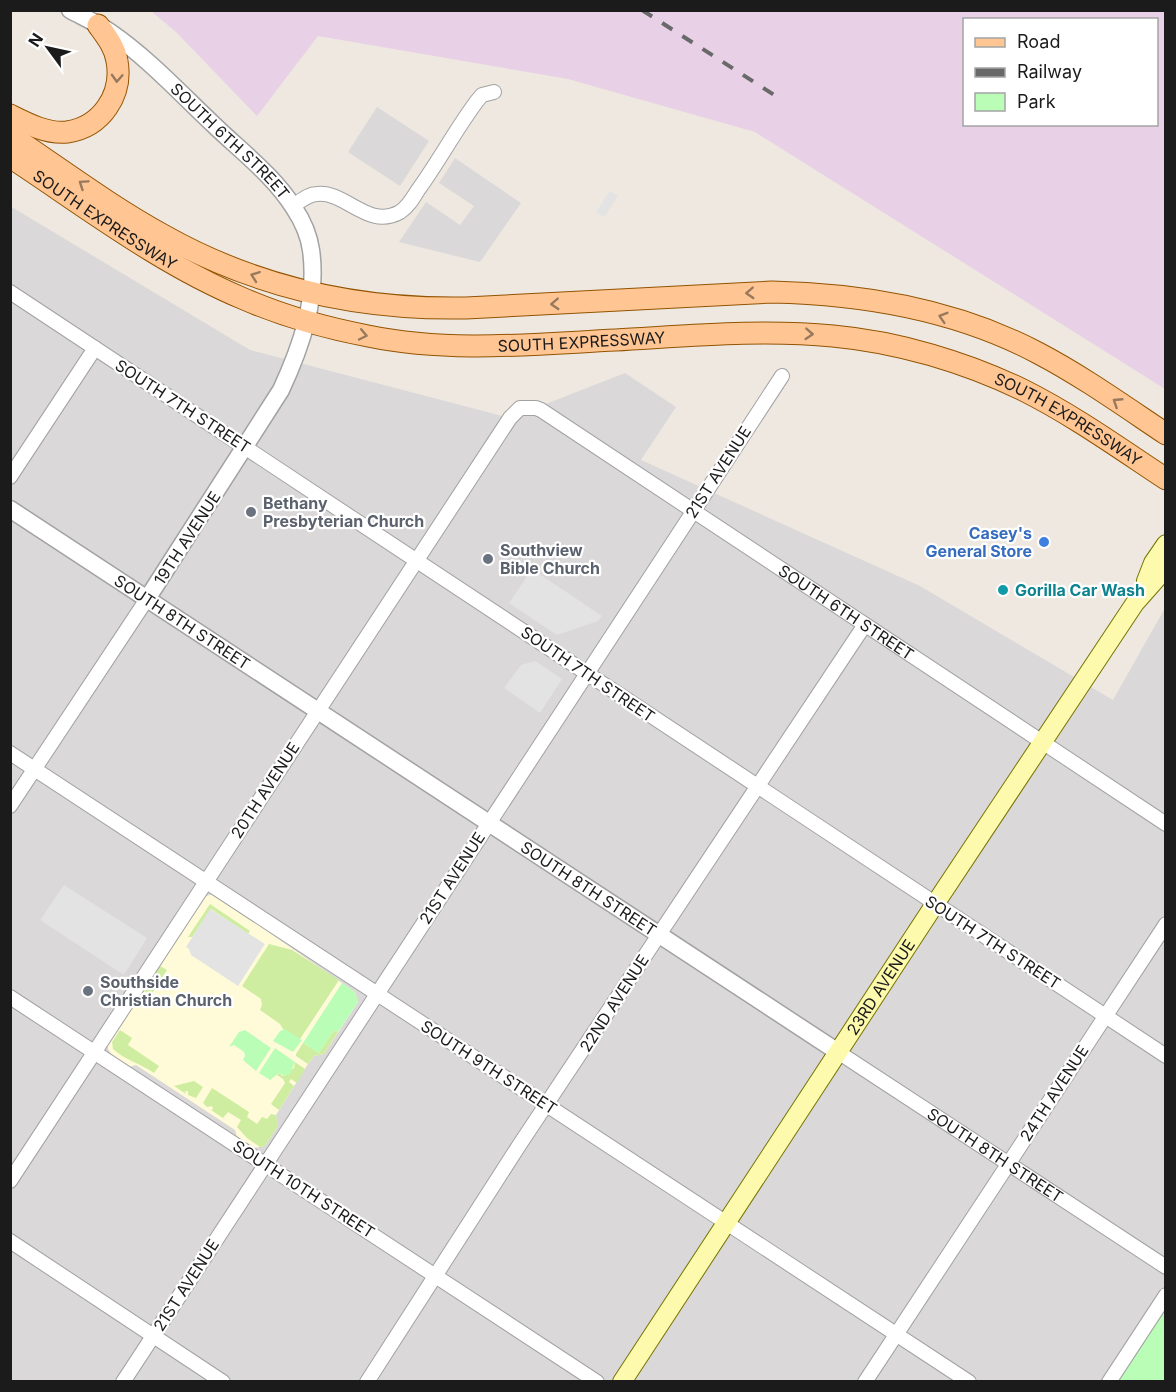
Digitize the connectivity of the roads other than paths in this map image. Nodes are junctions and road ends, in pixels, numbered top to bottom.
1 (70, 10) edge
2 (98, 24) junction
3 (494, 92) dead end
4 (10, 115) edge
5 (10, 135) edge
6 (10, 158) edge
7 (293, 206) junction
8 (10, 292) edge
9 (311, 293) junction
10 (307, 321) junction
11 (95, 348) junction
12 (782, 376) dead end
13 (526, 406) joint
14 (1166, 434) edge
15 (246, 447) junction
16 (1131, 456) junction
17 (10, 477) edge
18 (1166, 479) edge
19 (1166, 494) edge
20 (10, 509) edge
21 (693, 511) junction
22 (1166, 544) edge
23 (416, 560) junction
24 (1166, 568) edge
25 (1141, 594) junction
26 (147, 598) junction
27 (864, 626) junction
28 (586, 673) junction
29 (317, 710) junction
30 (1042, 743) junction
31 (10, 753) edge
32 (35, 769) junction
33 (757, 786) junction
34 (10, 807) edge
35 (488, 822) junction
36 (1166, 824) edge
37 (207, 880) junction
38 (935, 904) junction
39 (1166, 924) edge
40 (659, 934) junction
41 (377, 993) junction
42 (10, 997) edge
43 (1105, 1016) junction
44 (94, 1052) junction
45 (838, 1052) junction
46 (1166, 1056) edge
47 (546, 1105) junction
48 (265, 1163) junction
49 (1008, 1163) junction
50 (10, 1180) edge
51 (726, 1223) junction
52 (10, 1241) edge
53 (1166, 1267) edge
54 (435, 1275) junction
55 (1166, 1295) edge
56 (896, 1334) junction
57 (153, 1335) junction
58 (123, 1382) edge
59 (223, 1382) edge
60 (367, 1382) edge
61 (597, 1382) edge
62 (622, 1382) edge
63 (865, 1382) edge
64 (969, 1382) edge
65 (1109, 1382) edge

1 - 2 street, SOUTH 6TH STREET
2 -> 4 main road
2 - 7 street, SOUTH 6TH STREET
3 - 7 street
9 -> 5 main road, SOUTH EXPRESSWAY
6 - 10 main road, SOUTH EXPRESSWAY
7 - 9 street, SOUTH 6TH STREET
8 - 11 street, SOUTH 7TH STREET
9 - 10 street, SOUTH 6TH STREET
14 -> 9 main road, SOUTH EXPRESSWAY
10 - 15 street, 19TH AVENUE
10 -> 16 main road, SOUTH EXPRESSWAY
11 - 15 street, SOUTH 7TH STREET
11 - 17 street
12 - 21 street, 21ST AVENUE
13 - 21 street, SOUTH 6TH STREET
13 - 23 street, 20TH AVENUE
15 - 23 street, SOUTH 7TH STREET
15 - 26 street, 19TH AVENUE
16 - 18 main road, SOUTH EXPRESSWAY
16 - 19 main road
20 - 26 street, SOUTH 8TH STREET
21 - 27 street, SOUTH 6TH STREET
21 - 28 street, 21ST AVENUE
22 - 25 main road, 23RD AVENUE
23 - 28 street, SOUTH 7TH STREET
23 - 29 street, 20TH AVENUE
24 - 25 main road, 23RD AVENUE
25 - 30 main road, 23RD AVENUE
26 - 29 street, SOUTH 8TH STREET
26 - 32 street, 19TH AVENUE
27 - 30 street, SOUTH 6TH STREET
27 - 33 street, 22ND AVENUE
28 - 33 street, SOUTH 7TH STREET
28 - 35 street, 21ST AVENUE
29 - 35 street, SOUTH 8TH STREET
29 - 37 street, 20TH AVENUE
30 - 36 street, SOUTH 6TH STREET
30 - 38 main road, 23RD AVENUE
31 - 32 street, SOUTH 9TH STREET
32 - 34 street, 19TH AVENUE
32 - 37 street, SOUTH 9TH STREET
33 - 38 street, SOUTH 7TH STREET
33 - 40 street, 22ND AVENUE
35 - 40 street, SOUTH 8TH STREET
35 - 41 street, 21ST AVENUE
37 - 41 street, SOUTH 9TH STREET
37 - 44 street, 20TH AVENUE
38 - 43 street, SOUTH 7TH STREET
38 - 45 main road, 23RD AVENUE
39 - 43 street, 24TH AVENUE
40 - 45 street, SOUTH 8TH STREET
40 - 47 street, 22ND AVENUE
41 - 47 street, SOUTH 9TH STREET
41 - 48 street, 21ST AVENUE
42 - 44 street, SOUTH 10TH STREET
43 - 46 street, SOUTH 7TH STREET
43 - 49 street, 24TH AVENUE
44 - 48 street, SOUTH 10TH STREET
44 - 50 street, 20TH AVENUE
45 - 49 street, SOUTH 8TH STREET
45 - 51 main road, 23RD AVENUE
47 - 51 street, SOUTH 9TH STREET
47 - 54 street, 22ND AVENUE
48 - 54 street, SOUTH 10TH STREET
48 - 57 street, 21ST AVENUE
49 - 53 street, SOUTH 8TH STREET
49 - 56 street, 24TH AVENUE
51 - 56 street, SOUTH 9TH STREET
51 - 62 main road, 23RD AVENUE
52 - 57 street
54 - 60 street, 22ND AVENUE
54 - 61 street, SOUTH 10TH STREET
55 - 65 street
56 - 63 street, 24TH AVENUE
56 - 64 street, SOUTH 9TH STREET
57 - 58 street, 21ST AVENUE
57 - 59 street

